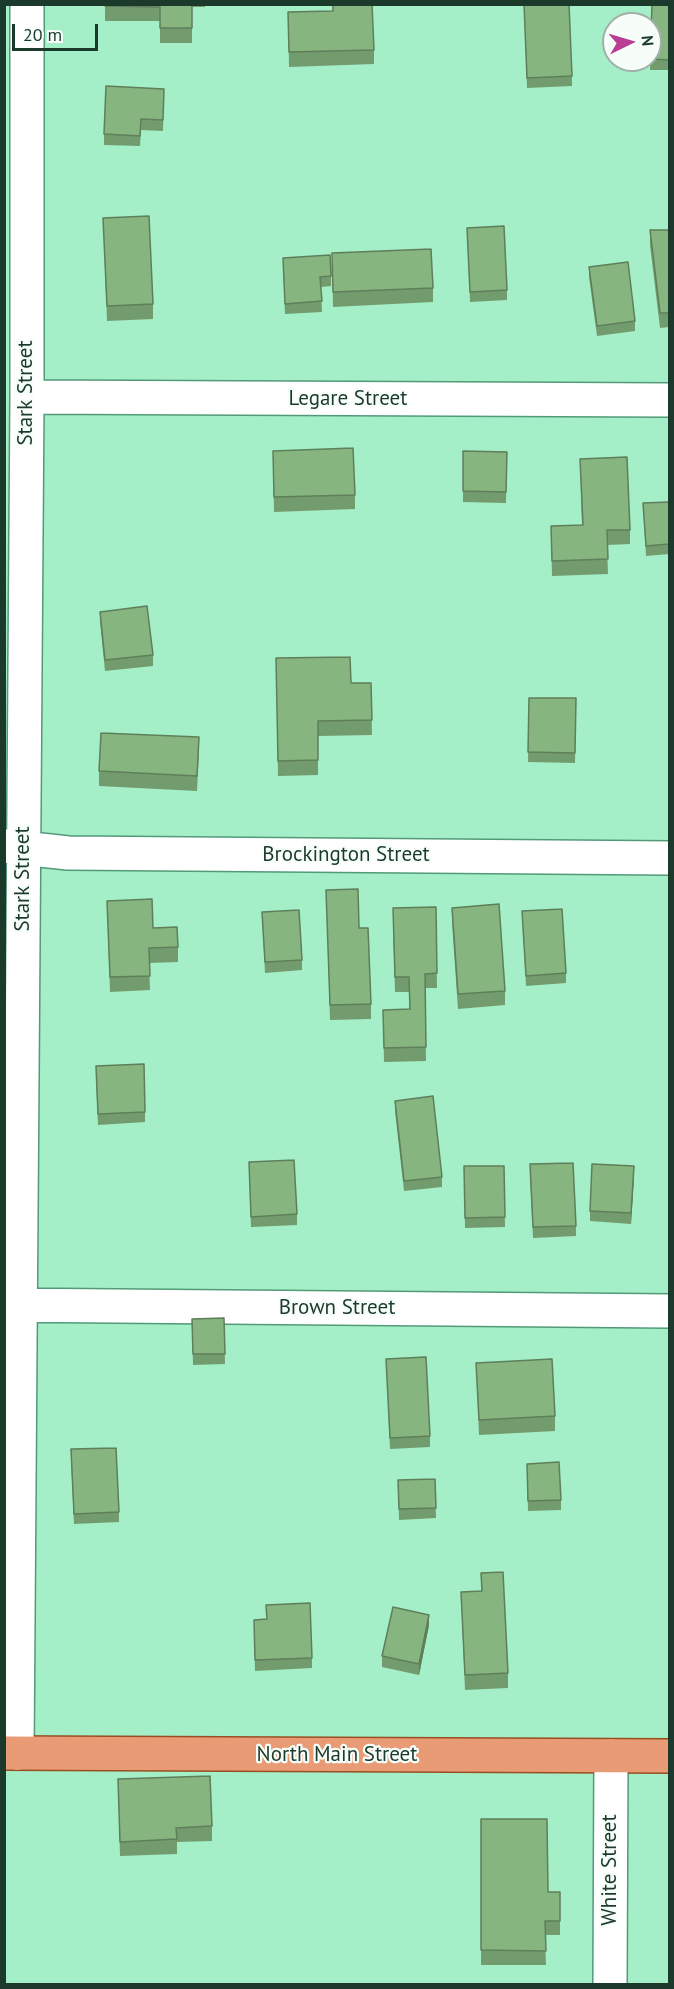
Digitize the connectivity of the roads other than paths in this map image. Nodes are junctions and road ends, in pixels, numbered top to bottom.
1 (27, 4) edge
2 (27, 397) junction
3 (669, 400) edge
4 (14, 847) edge
5 (669, 858) edge
6 (13, 1305) edge
7 (669, 1311) edge
8 (11, 1753) edge
9 (611, 1756) junction
10 (669, 1756) edge
11 (610, 1984) edge

1 - 2 street, Stark Street
2 - 3 street, Legare Street
2 - 4 street, Stark Street
4 - 5 street, Brockington Street
4 - 6 street, Stark Street
6 - 7 street, Brown Street
6 - 8 street, Stark Street
8 - 9 main road, North Main Street
9 - 10 main road, North Main Street
9 - 11 street, White Street

